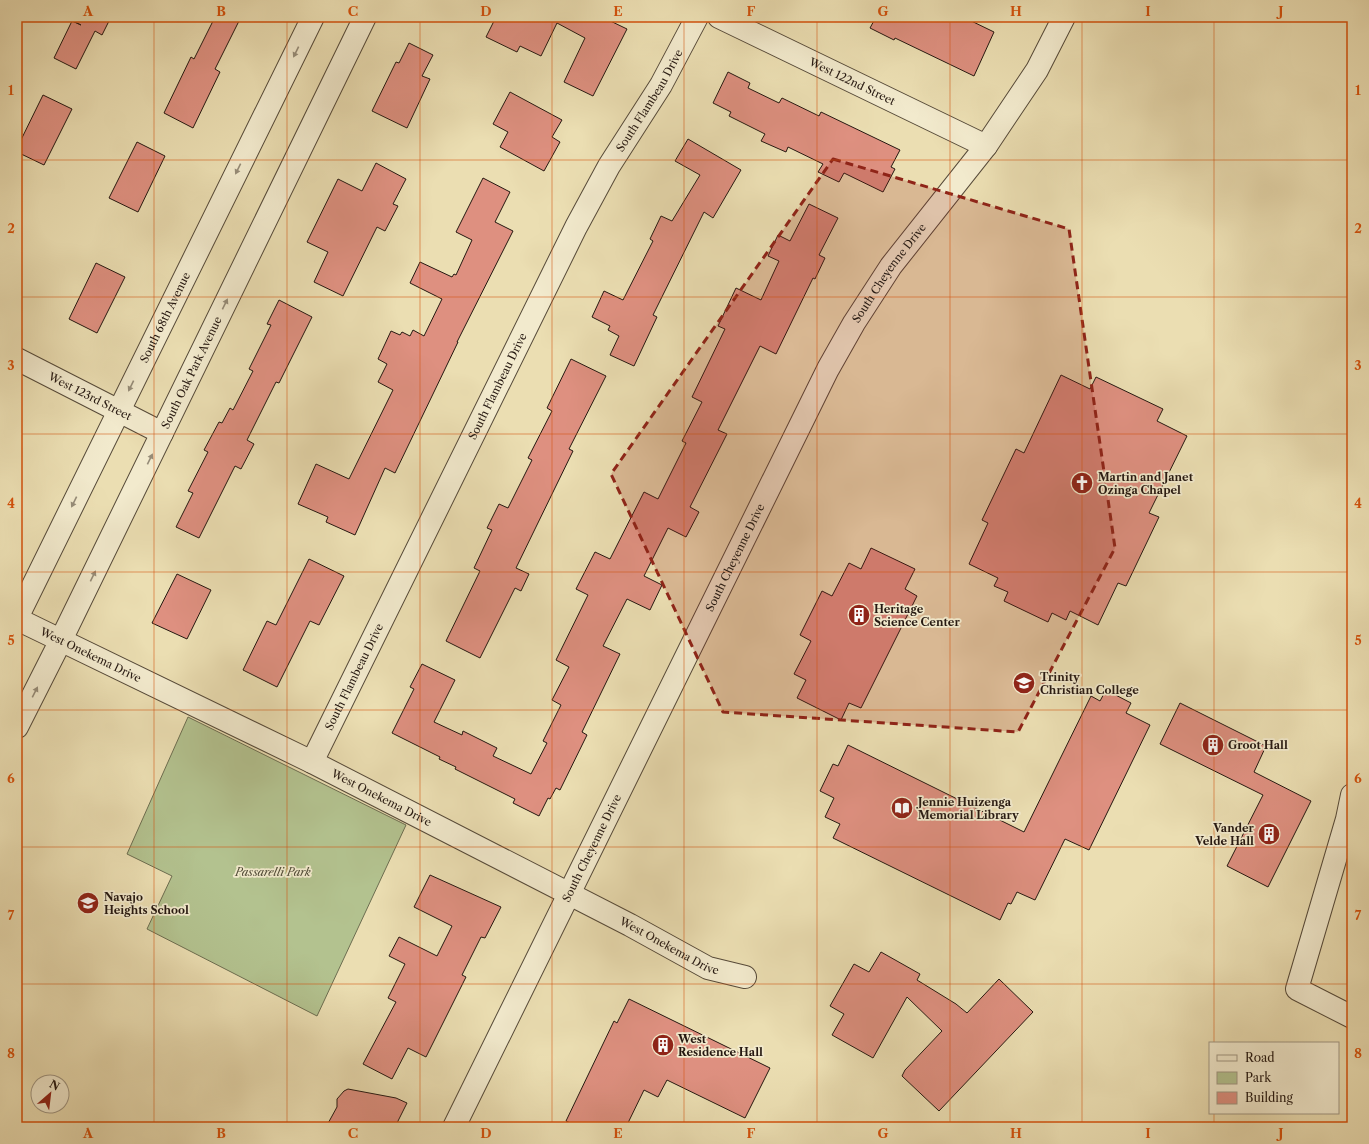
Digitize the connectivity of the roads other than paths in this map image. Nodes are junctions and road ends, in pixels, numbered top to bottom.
1 (313, 17) edge
2 (366, 17) edge
3 (697, 17) edge
4 (719, 17) edge
5 (1064, 17) edge
6 (986, 146) junction
7 (17, 359) edge
8 (119, 411) junction
9 (162, 433) junction
10 (17, 618) edge
11 (61, 640) junction
12 (17, 727) edge
13 (312, 762) junction
14 (1352, 795) edge
15 (568, 894) junction
16 (745, 977) dead end
17 (1352, 1017) edge
18 (454, 1127) edge

1 -> 8 street, South 68th Avenue
9 -> 2 street, South Oak Park Avenue
3 - 13 street, South Flambeau Drive
4 - 6 street, West 122nd Street
5 - 6 street, South Cheyenne Drive
6 - 15 street, South Cheyenne Drive
7 - 8 street, West 123rd Street
8 - 9 street, West 123rd Street
8 -> 10 street, South 68th Avenue
11 -> 9 street, South Oak Park Avenue
10 - 11 street, West Onekema Drive
12 -> 11 street, South Oak Park Avenue
11 - 13 street, West Onekema Drive
13 - 15 street, West Onekema Drive
14 - 17 street
15 - 16 street, West Onekema Drive
15 - 18 street, South Cheyenne Drive

